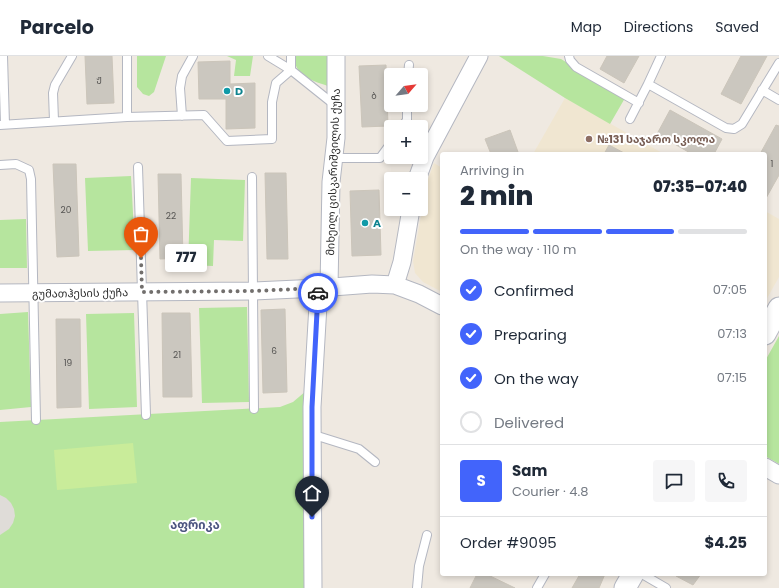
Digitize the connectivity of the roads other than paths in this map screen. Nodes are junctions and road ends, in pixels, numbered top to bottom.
1 (3, 56) edge
2 (72, 56) edge
3 (127, 56) edge
4 (193, 56) edge
5 (268, 56) edge
6 (291, 56) edge
7 (336, 56) edge
8 (478, 56) edge
9 (569, 56) edge
10 (661, 56) edge
11 (779, 63) edge
12 (409, 65) dead end
13 (409, 68) edge
14 (291, 70) junction
15 (648, 84) junction
16 (762, 90) junction
17 (779, 100) edge
18 (639, 103) junction
19 (337, 107) junction
20 (182, 116) junction
21 (127, 117) junction
22 (630, 119) dead end
23 (54, 121) junction
24 (2, 124) edge
25 (384, 152) edge
26 (334, 158) junction
27 (0, 165) edge
28 (138, 167) dead end
29 (420, 172) edge
30 (252, 177) dead end
31 (411, 216) edge
32 (396, 285) junction
33 (324, 288) junction
34 (253, 291) junction
35 (142, 292) junction
36 (0, 293) edge
37 (34, 293) junction
38 (440, 305) edge
39 (779, 308) edge
40 (767, 330) edge
41 (254, 409) dead end
42 (146, 415) dead end
43 (36, 420) dead end
44 (311, 434) junction
45 (375, 462) dead end
46 (767, 468) edge
47 (779, 475) edge
48 (427, 535) dead end
49 (544, 576) edge
50 (631, 576) edge
51 (645, 576) edge
52 (313, 588) edge
53 (417, 588) edge
54 (537, 588) edge
55 (625, 588) edge
56 (666, 588) edge

1 - 24 lane
2 - 23 lane
3 - 21 lane
4 - 20 lane
5 - 14 lane
6 - 14 lane
7 - 19 street, მიხეილ ცისკარიშვილის ქუჩა
8 - 29 street
9 - 18 lane
10 - 15 lane
11 - 16 lane
12 - 13 lane
14 - 19 lane
14 - 20 lane
15 - 16 lane
15 - 18 lane
16 - 17 lane
18 - 22 lane
19 - 26 street, მიხეილ ცისკარიშვილის ქუჩა
20 - 21 lane
21 - 23 lane
23 - 24 lane
25 - 26 lane
26 - 33 street, მიხეილ ცისკარიშვილის ქუჩა
27 - 37 lane
28 - 35 lane
30 - 34 lane
31 - 32 street
32 - 33 street, გუმათჰესის ქუჩა
32 - 38 street, გუმათჰესის ქუჩა
33 - 34 street, გუმათჰესის ქუჩა
33 - 44 street, მიხეილ ცისკარიშვილის ქუჩა
34 - 35 street, გუმათჰესის ქუჩა
34 - 41 lane
35 - 37 street, გუმათჰესის ქუჩა
35 - 42 lane
36 - 37 street, გუმათჰესის ქუჩა
37 - 43 lane
39 - 40 street
44 - 45 lane
44 - 52 street, მიხეილ ცისკარიშვილის ქუჩა
46 - 47 street
48 - 53 lane
49 - 54 lane
50 - 55 street
51 - 56 lane

